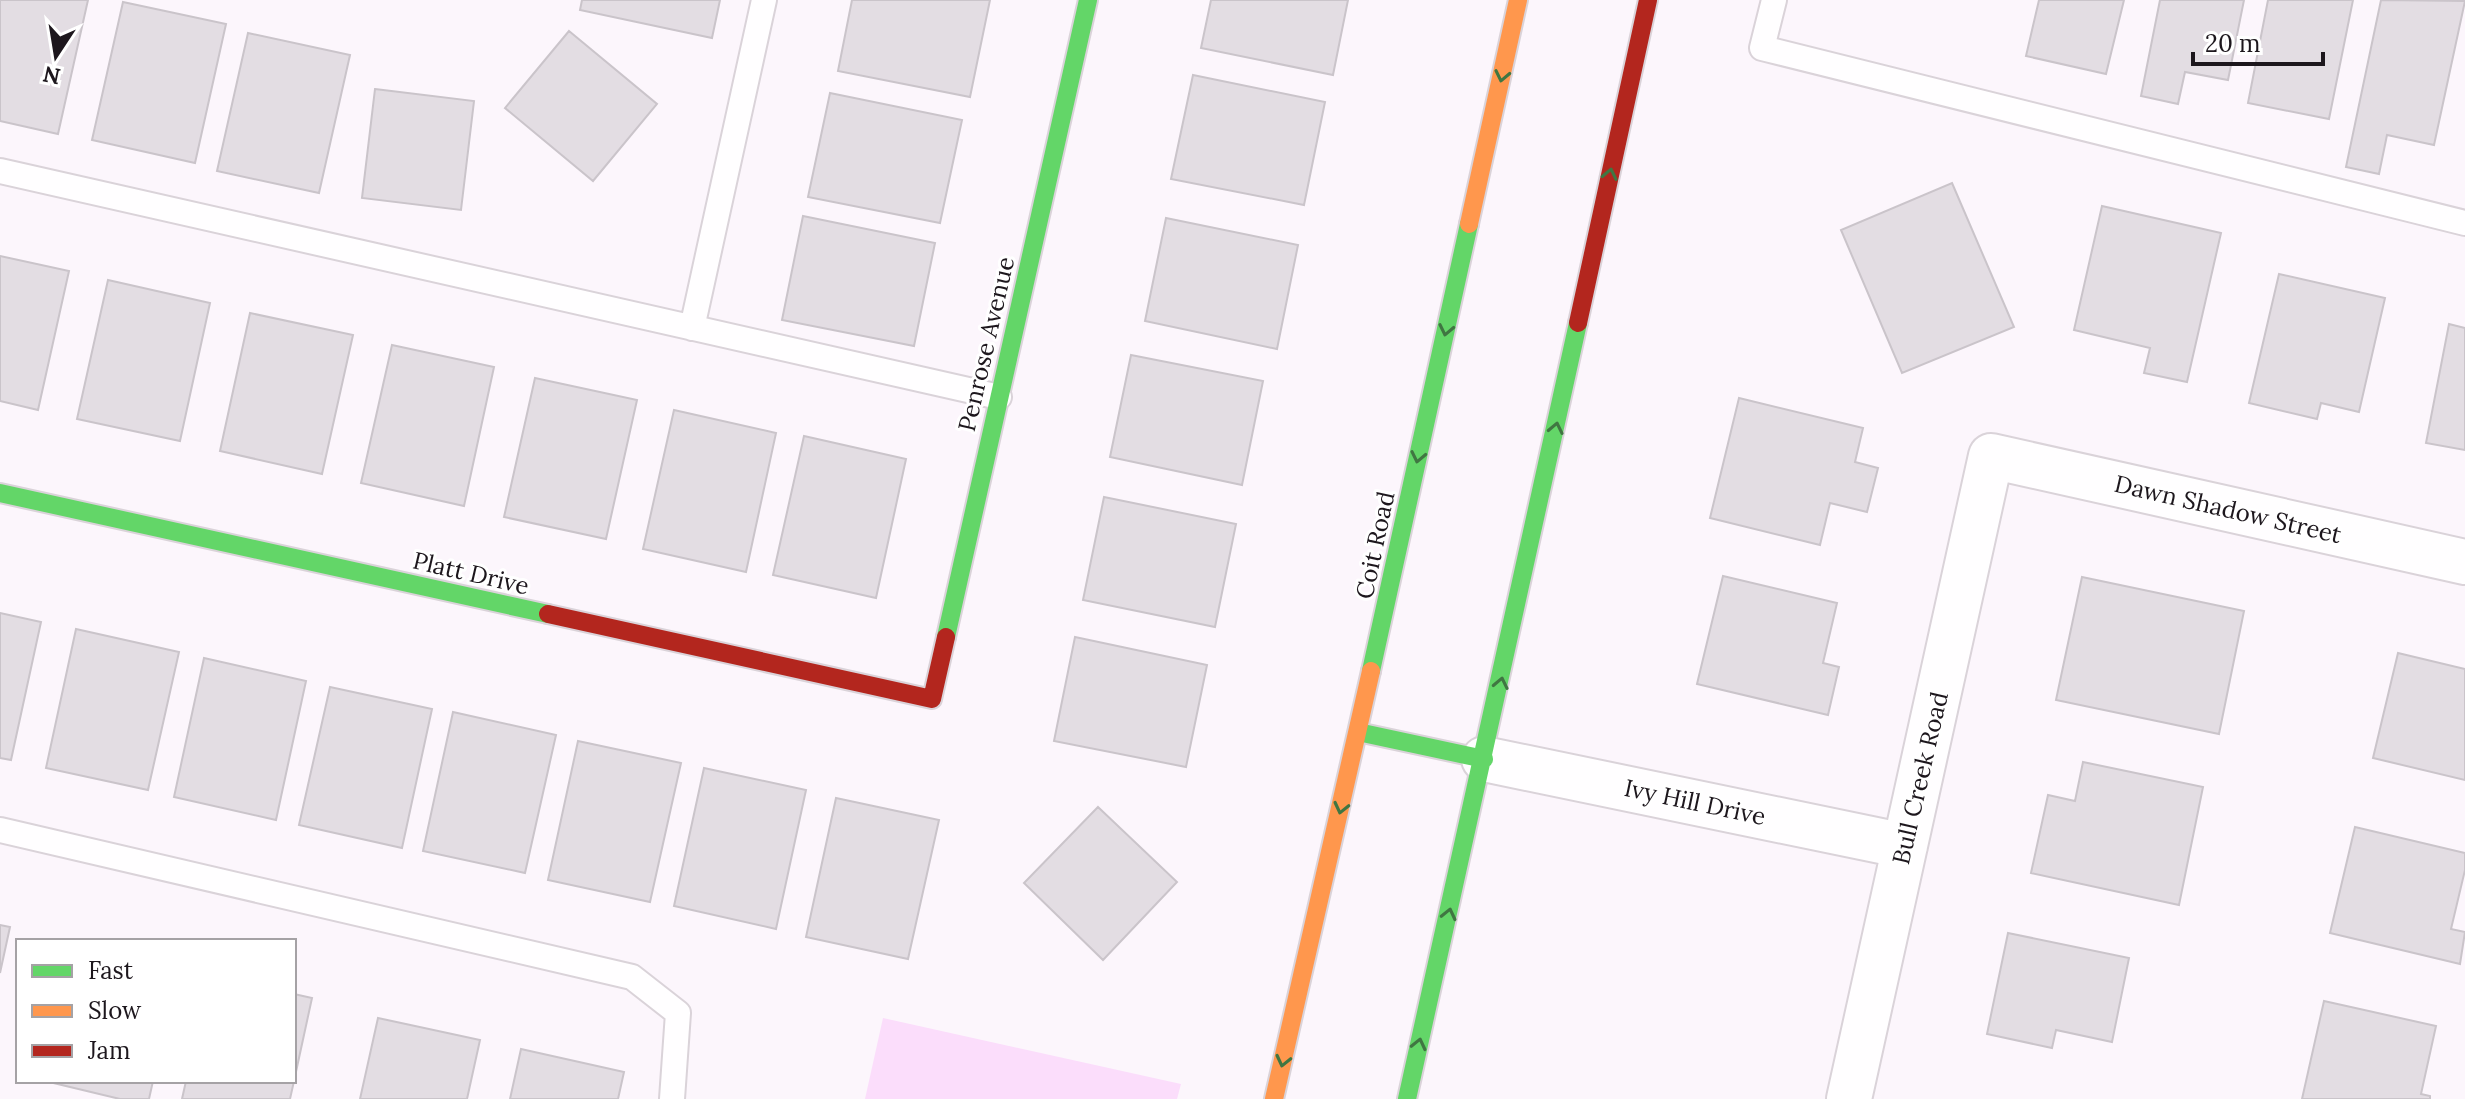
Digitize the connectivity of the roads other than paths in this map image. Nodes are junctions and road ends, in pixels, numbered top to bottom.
1 (764, 0) edge
2 (1088, 0) edge
3 (1518, 0) edge
4 (1648, 0) edge
5 (1774, 0) edge
6 (0, 171) edge
7 (2465, 223) edge
8 (692, 328) junction
9 (999, 397) junction
10 (1991, 456) joint
11 (0, 493) edge
12 (2465, 562) edge
13 (932, 699) joint
14 (1358, 732) junction
15 (1484, 759) junction
16 (0, 830) edge
17 (1905, 846) junction
18 (672, 1099) edge
19 (1274, 1099) edge
20 (1407, 1099) edge
21 (1849, 1099) edge

1 - 8 lane
2 - 9 main road, Penrose Avenue
3 -> 14 main road, Coit Road
15 -> 4 main road
5 - 7 lane
6 - 8 lane
8 - 9 lane
9 - 13 main road, Penrose Avenue
10 - 12 street, Dawn Shadow Street
10 - 17 street, Bull Creek Road
11 - 13 main road, Platt Drive
14 - 15 main road
14 -> 19 main road, Coit Road
15 - 17 street, Ivy Hill Drive
20 -> 15 main road
16 - 18 lane
17 - 21 street, Bull Creek Road

